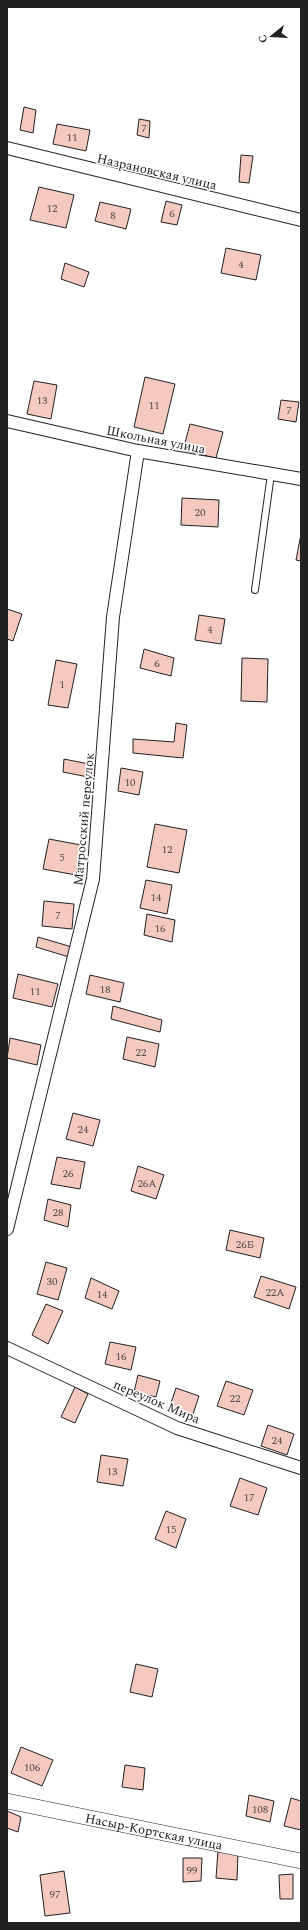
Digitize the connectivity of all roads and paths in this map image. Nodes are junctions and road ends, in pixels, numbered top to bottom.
1 (7, 148) edge
2 (301, 220) edge
3 (7, 420) edge
4 (138, 451) junction
5 (271, 474) junction
6 (301, 479) edge
7 (255, 590) dead end
8 (7, 1229) edge
9 (7, 1348) edge
10 (301, 1468) edge
11 (7, 1801) edge
12 (301, 1861) edge

1 - 2 street, Назрановская улица
3 - 4 street, Школьная улица
4 - 5 street, Школьная улица
4 - 8 street, Матросский переулок
5 - 6 street, Школьная улица
5 - 7 lane
9 - 10 street, переулок Мира
11 - 12 street, Насыр-Кортская улица

